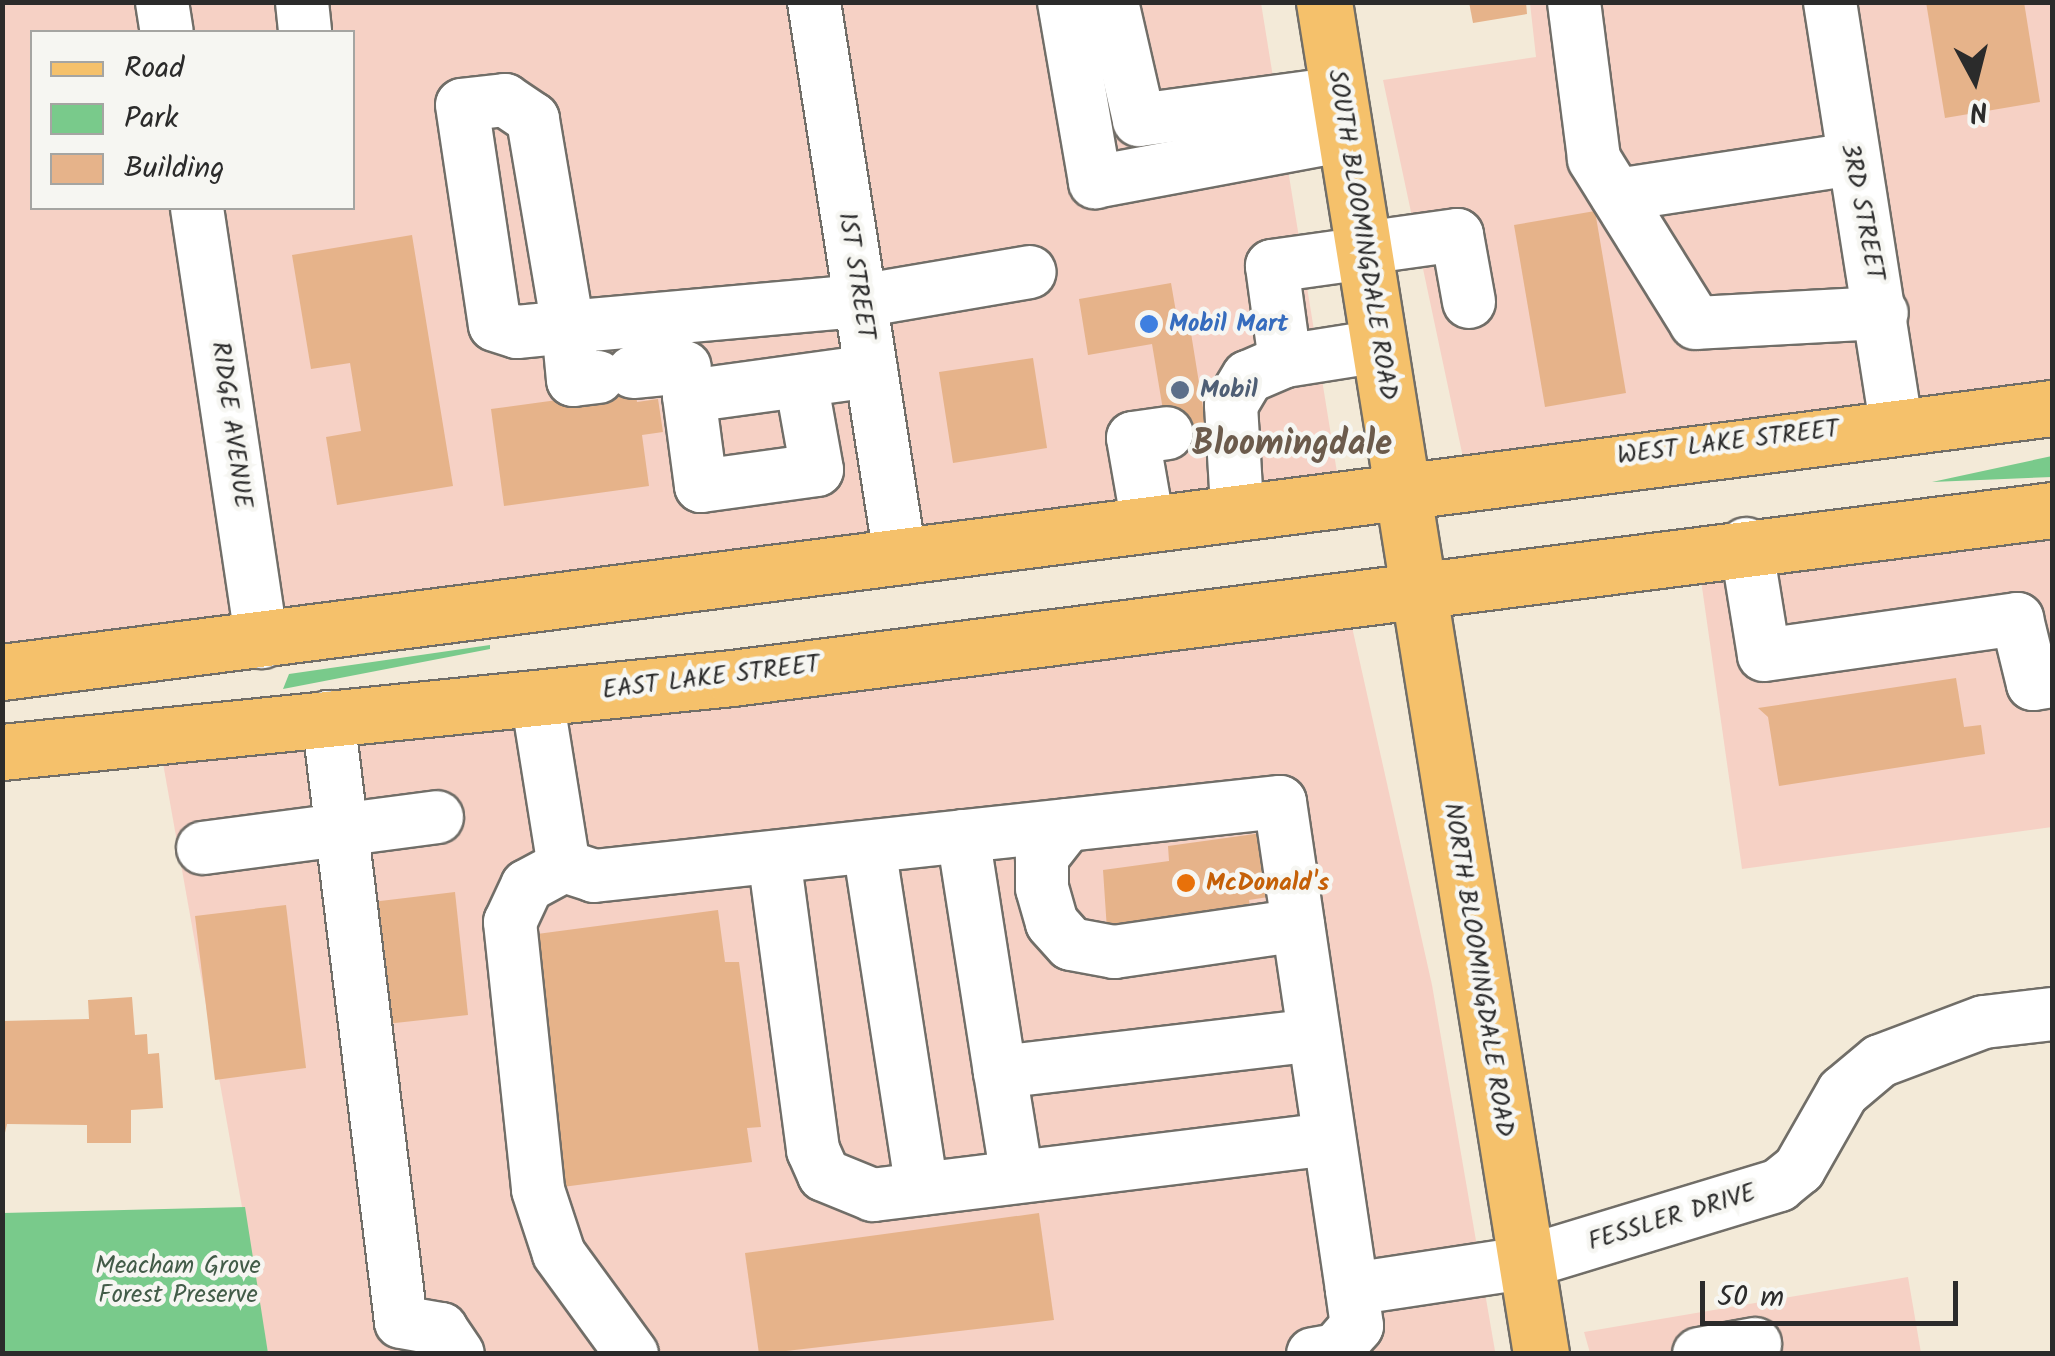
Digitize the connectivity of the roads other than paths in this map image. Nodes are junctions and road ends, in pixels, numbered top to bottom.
1 (162, 2) edge
2 (302, 2) edge
3 (814, 2) edge
4 (1064, 2) edge
5 (1112, 2) edge
6 (1324, 2) edge
7 (1574, 2) edge
8 (1830, 2) edge
9 (167, 30) edge
10 (305, 30) edge
11 (1342, 114) junction
12 (1851, 159) junction
13 (1617, 195) junction
14 (196, 210) edge
15 (1364, 250) junction
16 (1030, 272) dead end
17 (860, 301) junction
18 (1469, 302) dead end
19 (1882, 313) junction
20 (1380, 346) junction
21 (684, 360) junction
22 (1285, 362) junction
23 (871, 372) junction
24 (801, 381) junction
25 (2052, 408) edge
26 (1896, 422) junction
27 (1200, 427) junction
28 (1404, 487) junction
29 (1237, 506) junction
30 (2052, 510) edge
31 (1147, 518) junction
32 (1746, 544) junction
33 (899, 550) junction
34 (1418, 585) junction
35 (262, 642) junction
36 (2, 672) edge
37 (2052, 681) edge
38 (536, 698) junction
39 (328, 717) junction
40 (162, 734) junction
41 (2, 752) edge
42 (437, 817) dead end
43 (1066, 825) junction
44 (344, 830) junction
45 (963, 836) junction
46 (869, 847) junction
47 (203, 848) dead end
48 (774, 857) junction
49 (564, 866) junction
50 (1298, 925) junction
51 (2052, 1014) edge
52 (1314, 1035) junction
53 (1000, 1072) junction
54 (1330, 1139) junction
55 (1018, 1178) junction
56 (922, 1189) junction
57 (1523, 1263) junction
58 (1352, 1289) junction
59 (1755, 1344) dead end
60 (458, 1354) edge
61 (632, 1354) edge
62 (1313, 1354) edge
63 (1540, 1354) edge
64 (1699, 1354) edge

1 - 9 street
2 - 10 street
3 - 17 street, 1ST STREET
4 - 11 street
5 - 11 street
6 - 11 main road, SOUTH BLOOMINGDALE ROAD
7 - 13 street
8 - 12 street, 3RD STREET
11 - 15 main road, SOUTH BLOOMINGDALE ROAD
12 - 13 street
12 - 19 street, 3RD STREET
13 - 19 street
14 - 35 street, RIDGE AVENUE
15 - 18 street
15 - 20 main road, SOUTH BLOOMINGDALE ROAD
15 - 22 street
16 - 17 street
17 - 21 street
17 - 23 street, 1ST STREET
19 - 26 street, 3RD STREET
20 - 22 street
20 - 28 main road, SOUTH BLOOMINGDALE ROAD
21 - 21 street
21 - 24 street
21 - 24 street
22 - 27 street
23 - 24 street
23 - 33 street, 1ST STREET
25 - 26 main road, WEST LAKE STREET
26 - 28 main road, WEST LAKE STREET
27 - 29 street
27 - 31 street
28 - 29 main road
28 - 34 main road, SOUTH BLOOMINGDALE ROAD
29 - 31 main road
30 - 32 main road
31 - 33 main road
32 - 34 main road
32 - 37 street
33 - 35 main road
34 - 38 main road, EAST LAKE STREET
34 - 57 main road, NORTH BLOOMINGDALE ROAD
35 - 36 main road
35 - 40 main road
38 - 39 main road, EAST LAKE STREET
38 - 49 street
39 - 40 main road, EAST LAKE STREET
39 - 44 street
40 - 41 main road, EAST LAKE STREET
42 - 44 street
43 - 45 street
43 - 50 street
43 - 50 street
44 - 47 street
44 - 60 street
45 - 46 street
45 - 53 street
46 - 48 street
46 - 56 street
48 - 49 street
48 - 56 street
49 - 61 street
50 - 52 street
51 - 57 street, FESSLER DRIVE
52 - 53 street
52 - 54 street
53 - 55 street
54 - 55 street
54 - 58 street
55 - 56 street
57 - 58 street, FESSLER DRIVE
57 - 63 main road, NORTH BLOOMINGDALE ROAD
58 - 62 street
59 - 64 street

